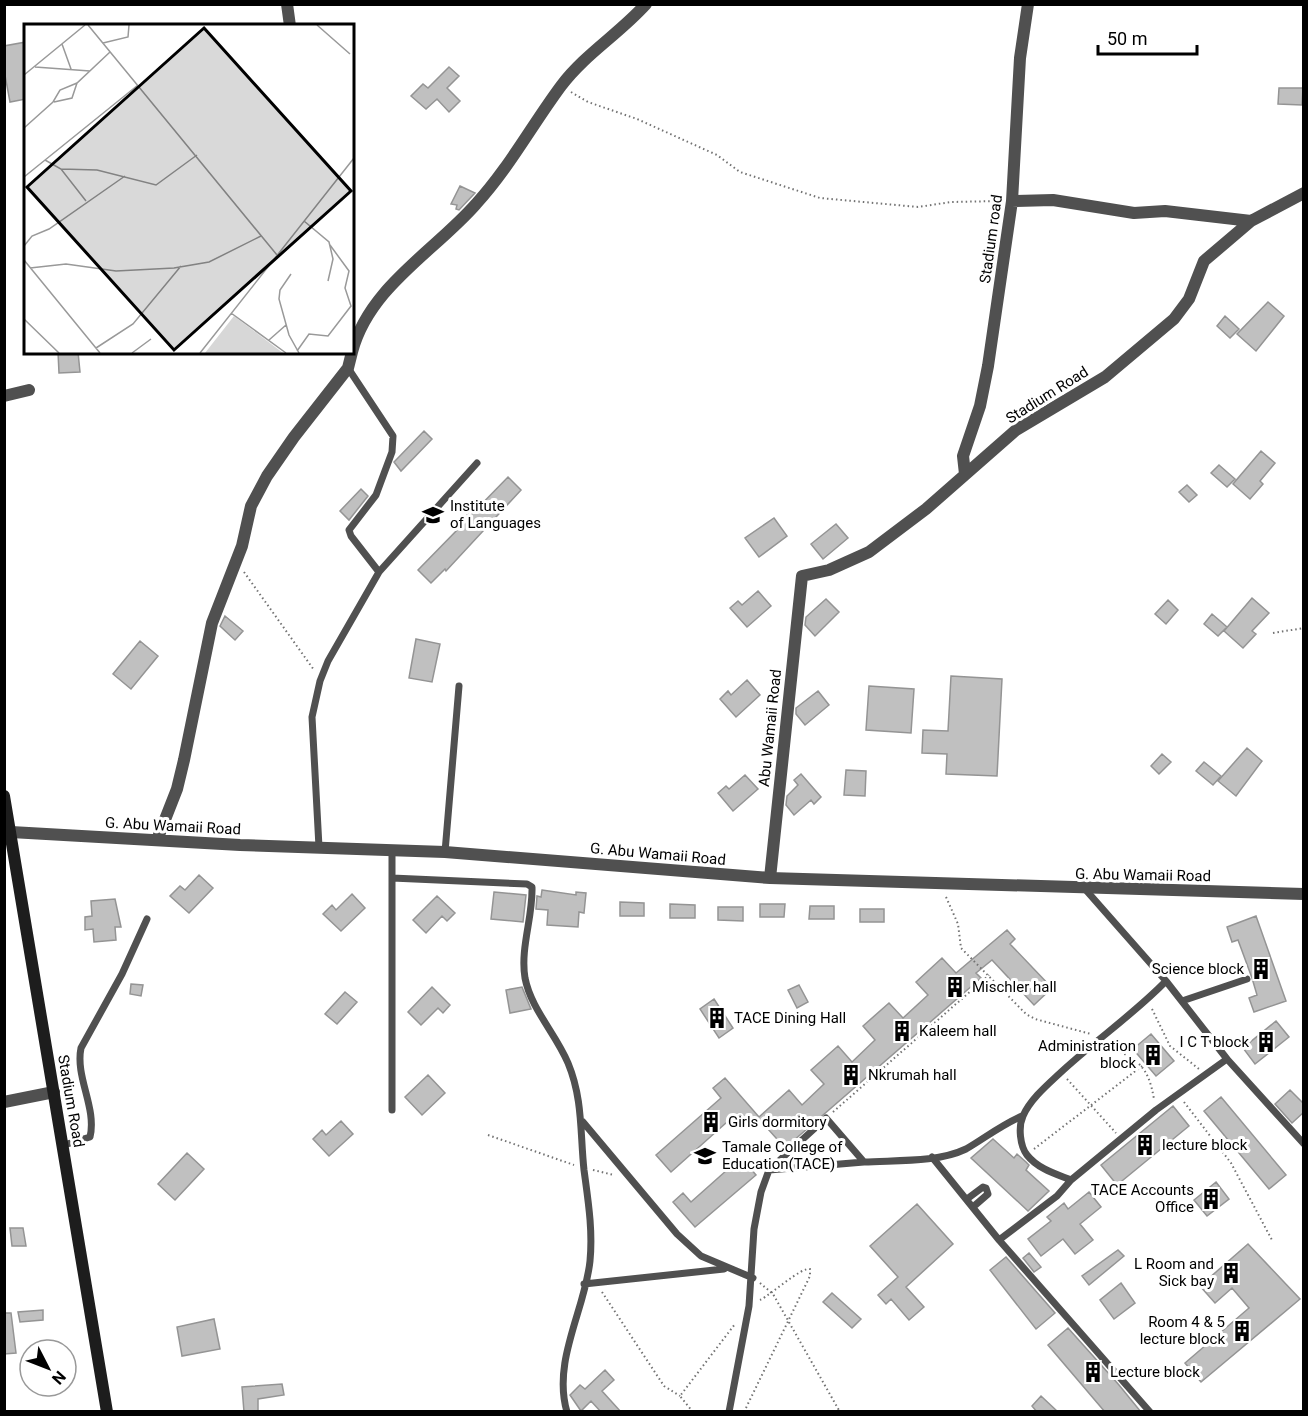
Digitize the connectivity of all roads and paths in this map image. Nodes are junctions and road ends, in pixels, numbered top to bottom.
1 (287, 4) edge
2 (646, 4) edge
3 (1028, 4) edge
4 (290, 24) edge
5 (561, 86) junction
6 (1304, 192) edge
7 (1012, 201) junction
8 (1251, 221) junction
9 (354, 347) edge
10 (344, 354) edge
11 (352, 354) edge
12 (348, 368) junction
13 (29, 390) dead end
14 (4, 396) edge
15 (477, 463) dead end
16 (966, 474) junction
17 (242, 569) dead end
18 (379, 572) junction
19 (800, 581) joint
20 (1304, 628) edge
21 (1273, 633) dead end
22 (320, 681) junction
23 (459, 686) dead end
24 (4, 796) edge
25 (11, 832) junction
26 (157, 840) junction
27 (319, 847) junction
28 (392, 850) junction
29 (445, 852) junction
30 (392, 878) junction
31 (770, 878) junction
32 (942, 885) junction
33 (1085, 889) junction
34 (1304, 894) edge
35 (147, 919) dead end
36 (989, 975) junction
37 (1248, 979) dead end
38 (1166, 981) junction
39 (1148, 1000) junction
40 (1182, 1001) junction
41 (1097, 1038) junction
42 (1227, 1059) junction
43 (1142, 1066) junction
44 (1061, 1072) junction
45 (1206, 1074) junction
46 (54, 1092) junction
47 (1178, 1095) junction
48 (4, 1102) edge
49 (1092, 1104) junction
50 (392, 1110) dead end
51 (1156, 1110) junction
52 (1022, 1116) junction
53 (826, 1118) junction
54 (583, 1122) junction
55 (488, 1135) dead end
56 (1121, 1139) junction
57 (1304, 1144) edge
58 (64, 1145) junction
59 (1027, 1155) junction
60 (932, 1157) junction
61 (864, 1162) junction
62 (584, 1168) junction
63 (769, 1170) junction
64 (628, 1178) junction
65 (1071, 1180) junction
66 (967, 1199) junction
67 (974, 1207) junction
68 (999, 1240) junction
69 (1273, 1242) dead end
70 (727, 1269) junction
71 (753, 1278) junction
72 (596, 1282) junction
73 (584, 1284) junction
74 (680, 1396) dead end
75 (107, 1412) edge
76 (567, 1412) edge
77 (729, 1412) edge
78 (840, 1412) edge
79 (1150, 1412) edge

1 - 4 street
2 - 5 street
3 - 7 street, Stadium road
5 - 7 path
5 - 9 street
6 - 8 street, Stadium Road
7 - 8 street
7 - 16 street, Stadium road
8 - 16 street, Stadium Road
10 - 12 street
11 - 12 street
12 - 18 lane
12 - 26 street
13 - 14 street
15 - 18 lane
16 - 19 street, Stadium Road
17 - 22 path
18 - 22 lane
19 - 31 street, Abu Wamaii Road
20 - 21 path
22 - 27 lane
23 - 29 lane
24 - 25 main road, Stadium Road
25 - 26 street, G. Abu Wamaii Road
25 - 46 main road, Stadium Road
26 - 27 street, G. Abu Wamaii Road
27 - 28 street, G. Abu Wamaii Road
28 - 29 street, G. Abu Wamaii Road
28 - 30 lane
29 - 31 street, G. Abu Wamaii Road
30 - 50 lane
30 - 54 lane
31 - 32 street, G. Abu Wamaii Road
32 - 33 street, G. Abu Wamaii Road
32 - 36 path
33 - 34 street, G. Abu Wamaii Road
33 - 38 lane
35 - 58 lane
36 - 41 path
36 - 53 path
37 - 40 lane
38 - 39 lane
38 - 40 lane
39 - 41 lane
39 - 45 path
40 - 42 lane
41 - 43 path
41 - 44 lane
42 - 45 lane
42 - 57 lane
43 - 49 path
43 - 51 path
44 - 49 path
44 - 52 lane
45 - 47 lane
46 - 48 street
46 - 58 main road, Stadium Road
47 - 51 lane
47 - 69 path
49 - 56 path
49 - 59 path
51 - 56 lane
52 - 59 lane
52 - 60 lane
53 - 61 lane
53 - 63 lane
54 - 62 lane
54 - 64 lane
55 - 62 path
56 - 65 lane
58 - 75 main road, Stadium Road
59 - 65 lane
60 - 61 lane
60 - 66 lane
61 - 63 lane
62 - 64 path
62 - 73 lane
63 - 71 lane
64 - 70 lane
65 - 68 lane
66 - 67 lane
66 - 67 lane
67 - 68 lane
68 - 79 lane
70 - 71 lane
70 - 72 lane
71 - 77 lane
71 - 78 path
72 - 73 lane
72 - 74 path
73 - 76 lane

